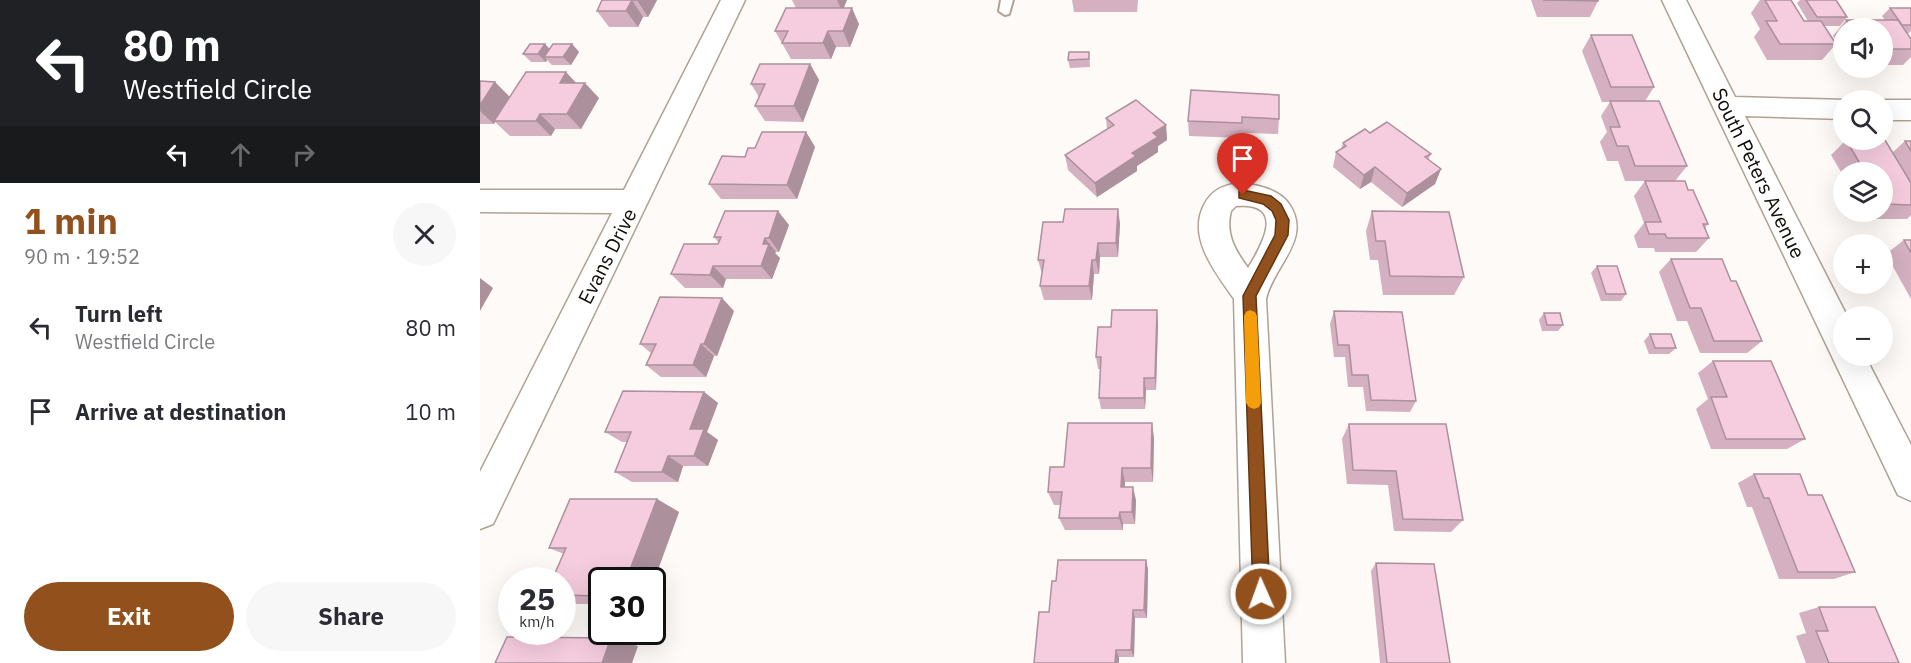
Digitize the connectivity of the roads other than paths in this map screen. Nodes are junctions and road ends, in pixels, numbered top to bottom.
1 (733, 0) edge
2 (1674, 0) edge
3 (1726, 106) junction
4 (1833, 109) edge
5 (1893, 110) edge
6 (1911, 110) edge
7 (480, 201) edge
8 (634, 202) junction
9 (1250, 296) dead end
10 (1833, 323) edge
11 (1853, 366) edge
12 (1911, 483) edge
13 (480, 511) edge
14 (1264, 663) edge

1 - 8 street, Evans Drive
2 - 3 street, South Peters Avenue
3 - 4 street
3 - 10 street, South Peters Avenue
5 - 6 street
7 - 8 street
8 - 13 street, Evans Drive
9 - 14 street
11 - 12 street

